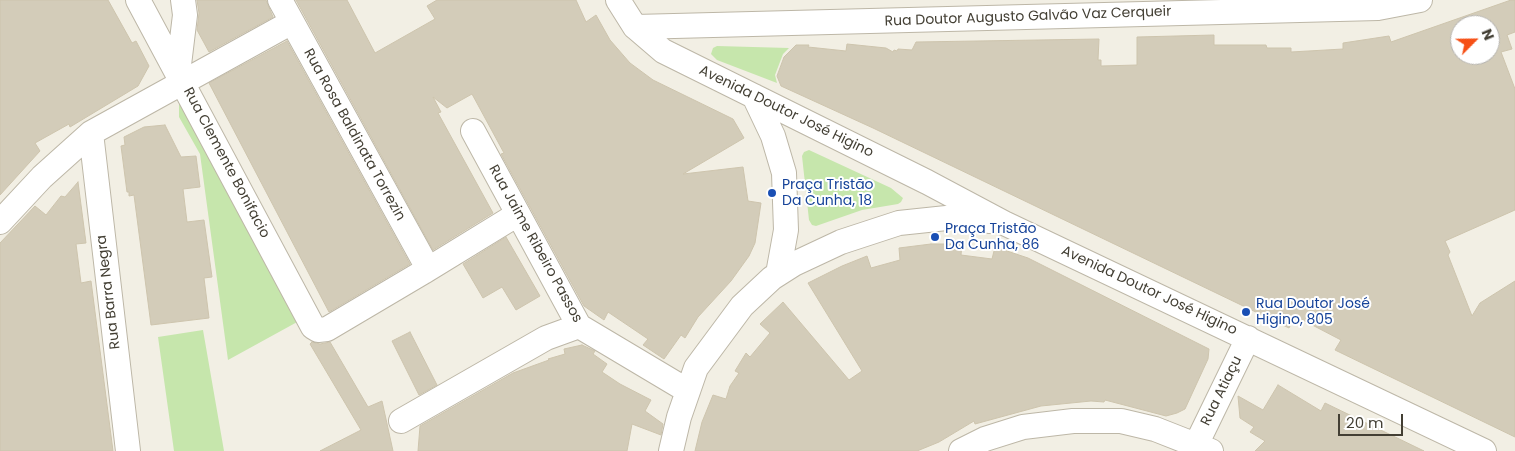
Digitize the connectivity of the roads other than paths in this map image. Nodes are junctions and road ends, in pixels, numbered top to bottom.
1 (138, 0) edge
2 (182, 0) edge
3 (280, 0) edge
4 (618, 0) edge
5 (1420, 0) edge
6 (292, 22) junction
7 (635, 27) junction
8 (180, 77) junction
9 (754, 96) junction
10 (473, 131) dead end
11 (91, 133) junction
12 (927, 182) junction
13 (786, 213) junction
14 (518, 214) junction
15 (931, 220) junction
16 (0, 222) edge
17 (1004, 223) junction
18 (823, 251) junction
19 (426, 271) junction
20 (778, 274) junction
21 (579, 326) junction
22 (1248, 338) junction
23 (688, 391) junction
24 (400, 421) dead end
25 (1204, 448) edge
26 (128, 451) edge
27 (671, 451) edge
28 (961, 451) edge
29 (1484, 451) edge

1 - 8 street, Rua Clemente Bonifacio
2 - 8 street
3 - 6 street, Rua Rosa Baldinata Torrezin
4 - 7 street, Avenida Doutor José Higino
5 - 7 street, Rua Doutor Augusto Galvão Vaz Cerqueir
6 - 8 street
6 - 19 street, Rua Rosa Baldinata Torrezin
7 - 9 street, Avenida Doutor José Higino
8 - 11 street
8 - 19 street, Rua Clemente Bonifacio
9 - 12 street, Avenida Doutor José Higino
9 - 13 street
10 - 14 street, Rua Jaime Ribeiro Passos
11 - 16 street
11 - 26 street, Rua Barra Negra
12 - 15 street
12 - 17 street, Avenida Doutor José Higino
13 - 18 street
13 - 20 street
14 - 19 street
14 - 21 street, Rua Jaime Ribeiro Passos
15 - 17 street
15 - 18 street
17 - 22 street, Avenida Doutor José Higino
18 - 20 street
20 - 23 street
21 - 23 street, Rua Jaime Ribeiro Passos
21 - 24 street
22 - 25 street, Rua Atiaçu
22 - 29 street, Avenida Doutor José Higino
23 - 27 street
25 - 28 street

